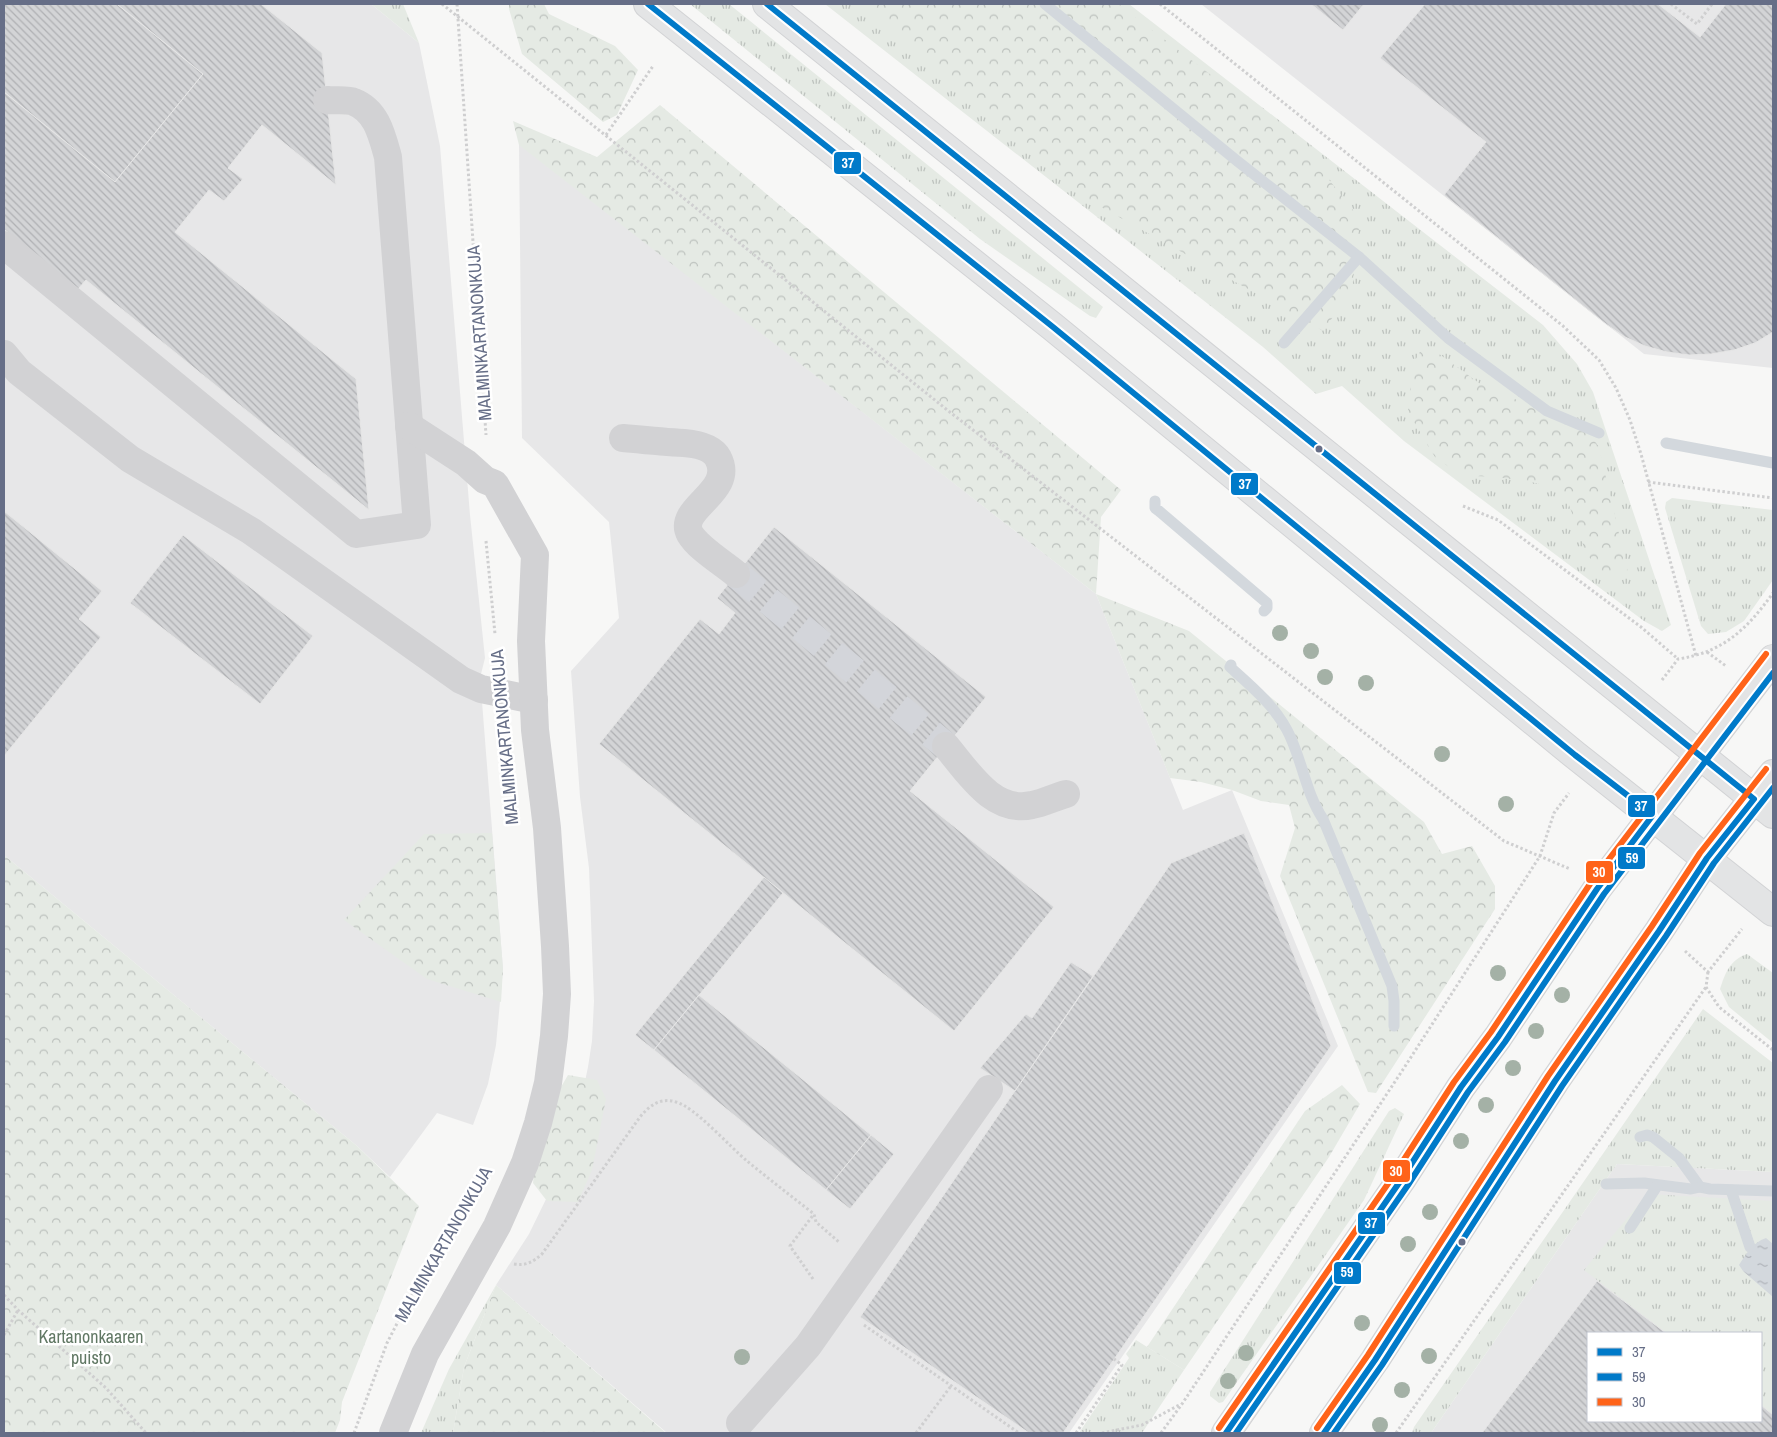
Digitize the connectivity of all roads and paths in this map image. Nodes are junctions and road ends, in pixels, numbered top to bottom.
1 (442, 4) edge
2 (457, 4) edge
3 (648, 4) edge
4 (767, 4) edge
5 (1160, 4) edge
6 (1671, 4) edge
7 (1712, 4) edge
8 (459, 17) junction
9 (653, 66) dead end
10 (327, 100) dead end
11 (606, 135) junction
12 (4, 245) edge
13 (4, 354) edge
14 (409, 426) junction
15 (624, 438) dead end
16 (485, 480) junction
17 (1648, 482) junction
18 (1773, 498) edge
19 (1463, 506) dead end
20 (485, 532) dead end
21 (736, 574) tunnel mouth
22 (1773, 593) edge
23 (495, 637) dead end
24 (1696, 656) junction
25 (1678, 659) junction
26 (1773, 659) edge
27 (534, 700) junction
28 (1640, 707) junction
29 (946, 746) tunnel mouth
30 (1700, 756) junction
31 (1590, 766) junction
32 (1773, 774) edge
33 (1066, 794) dead end
34 (1764, 806) edge
35 (1653, 815) junction
36 (1540, 856) junction
37 (1707, 858) junction
38 (1567, 866) dead end
39 (1773, 912) edge
40 (1731, 944) dead end
41 (1694, 957) dead end
42 (1708, 972) junction
43 (1706, 987) junction
44 (1773, 1050) edge
45 (989, 1089) dead end
46 (466, 1208) dead end
47 (814, 1214) junction
48 (482, 1252) junction
49 (860, 1273) junction
50 (4, 1296) edge
51 (837, 1306) junction
52 (18, 1310) junction
53 (4, 1335) edge
54 (1114, 1359) dead end
55 (951, 1386) junction
56 (1182, 1404) junction
57 (740, 1423) dead end
58 (146, 1433) edge
59 (354, 1433) edge
60 (393, 1433) edge
61 (916, 1433) edge
62 (1019, 1433) edge
63 (1076, 1433) edge
64 (1102, 1433) edge
65 (1161, 1433) edge
66 (1226, 1433) edge
67 (1324, 1433) edge
68 (1396, 1433) edge

1 - 8 path
2 - 8 path, MALMINKARTANONKUJA
3 - 31 main road
4 - 28 main road
5 - 17 path
6 - 7 path
8 - 11 path
8 - 16 path, MALMINKARTANONKUJA
9 - 11 path
10 - 14 street
11 - 36 path
12 - 14 street
13 - 27 street
14 - 16 street
15 - 21 street
16 - 27 street, MALMINKARTANONKUJA
17 - 18 path
17 - 24 path
19 - 25 path
20 - 23 path, MALMINKARTANONKUJA
22 - 24 path
24 - 25 path
25 - 28 path
26 - 30 main road
27 - 48 street, MALMINKARTANONKUJA
28 - 30 main road
29 - 33 street
30 - 34 main road
30 - 35 main road
31 - 35 main road
31 - 36 path
32 - 34 main road
34 - 37 main road
35 - 37 main road
35 - 66 main road
36 - 38 path
36 - 56 path
37 - 39 main road
37 - 67 main road
40 - 42 path
41 - 42 path
42 - 43 path
43 - 44 path
43 - 68 path
45 - 49 street
46 - 59 path, MALMINKARTANONKUJA
47 - 48 path
47 - 49 path
47 - 51 path
48 - 60 street, MALMINKARTANONKUJA
49 - 51 street
50 - 52 path
51 - 55 path
51 - 57 street
52 - 53 path
52 - 58 path
54 - 63 path
55 - 61 path
55 - 62 path
56 - 64 path
56 - 65 path

